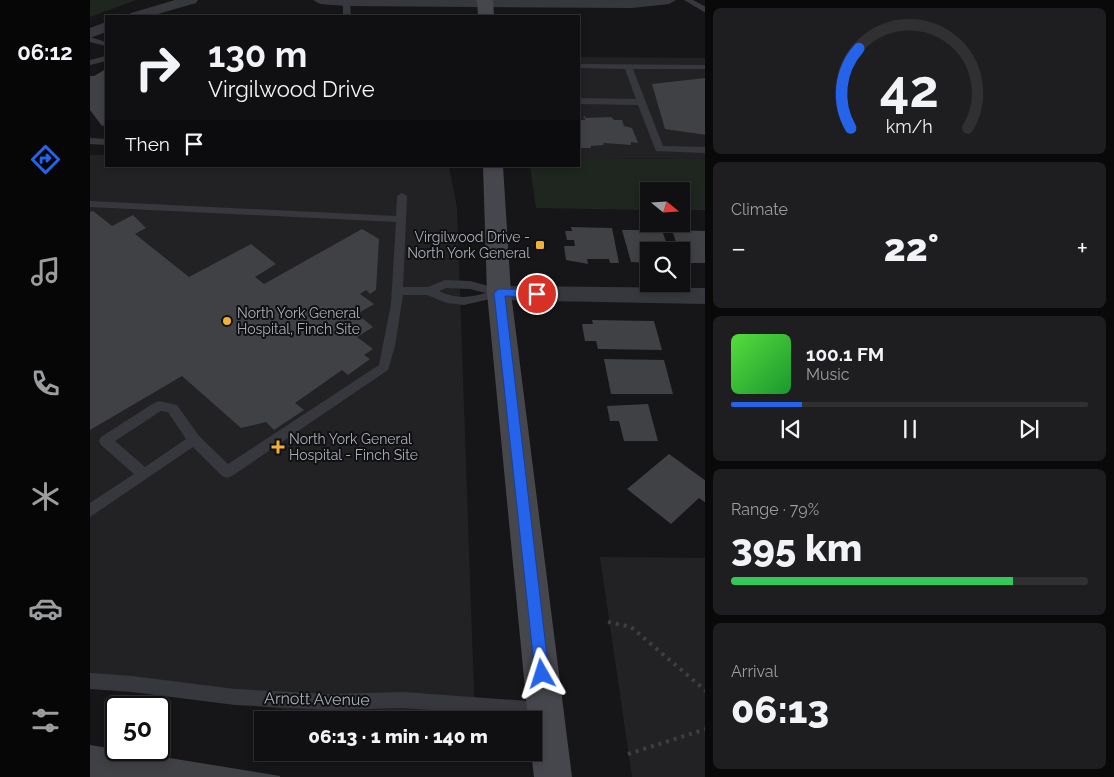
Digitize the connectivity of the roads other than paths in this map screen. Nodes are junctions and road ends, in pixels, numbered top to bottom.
1 (187, 0) edge
2 (320, 0) edge
3 (668, 0) edge
4 (688, 0) edge
5 (645, 1) edge
6 (610, 2) edge
7 (485, 6) edge
8 (346, 9) edge
9 (705, 11) edge
10 (139, 15) edge
11 (105, 27) edge
12 (90, 33) edge
13 (90, 38) edge
14 (105, 44) edge
15 (105, 58) edge
16 (90, 62) edge
17 (580, 66) edge
18 (628, 66) junction
19 (705, 67) edge
20 (580, 101) edge
21 (640, 102) junction
22 (90, 141) edge
23 (105, 142) edge
24 (705, 150) edge
25 (493, 167) edge
26 (402, 196) dead end
27 (90, 204) edge
28 (401, 219) junction
29 (398, 291) junction
30 (429, 291) junction
31 (499, 293) junction
32 (705, 296) edge
33 (194, 440) junction
34 (144, 474) junction
35 (90, 511) edge
36 (90, 682) edge
37 (545, 710) junction
38 (553, 777) edge

1 - 10 street
2 - 8 street
3 - 5 street
4 - 9 lane
5 - 6 street
6 - 7 street
7 - 8 street
11 - 12 street
13 - 14 lane
15 - 16 lane
17 - 18 lane
18 - 19 lane
18 - 21 lane
20 - 21 lane
21 - 24 lane
22 - 23 lane
25 - 31 main road
26 - 28 lane
27 - 28 lane
28 - 29 lane
29 - 30 lane
29 - 33 lane
30 - 31 lane
30 - 31 lane
31 - 32 street
31 - 37 main road
33 - 34 lane
33 - 34 lane
34 - 35 lane
36 - 37 lane, Arnott Avenue
37 - 38 main road

